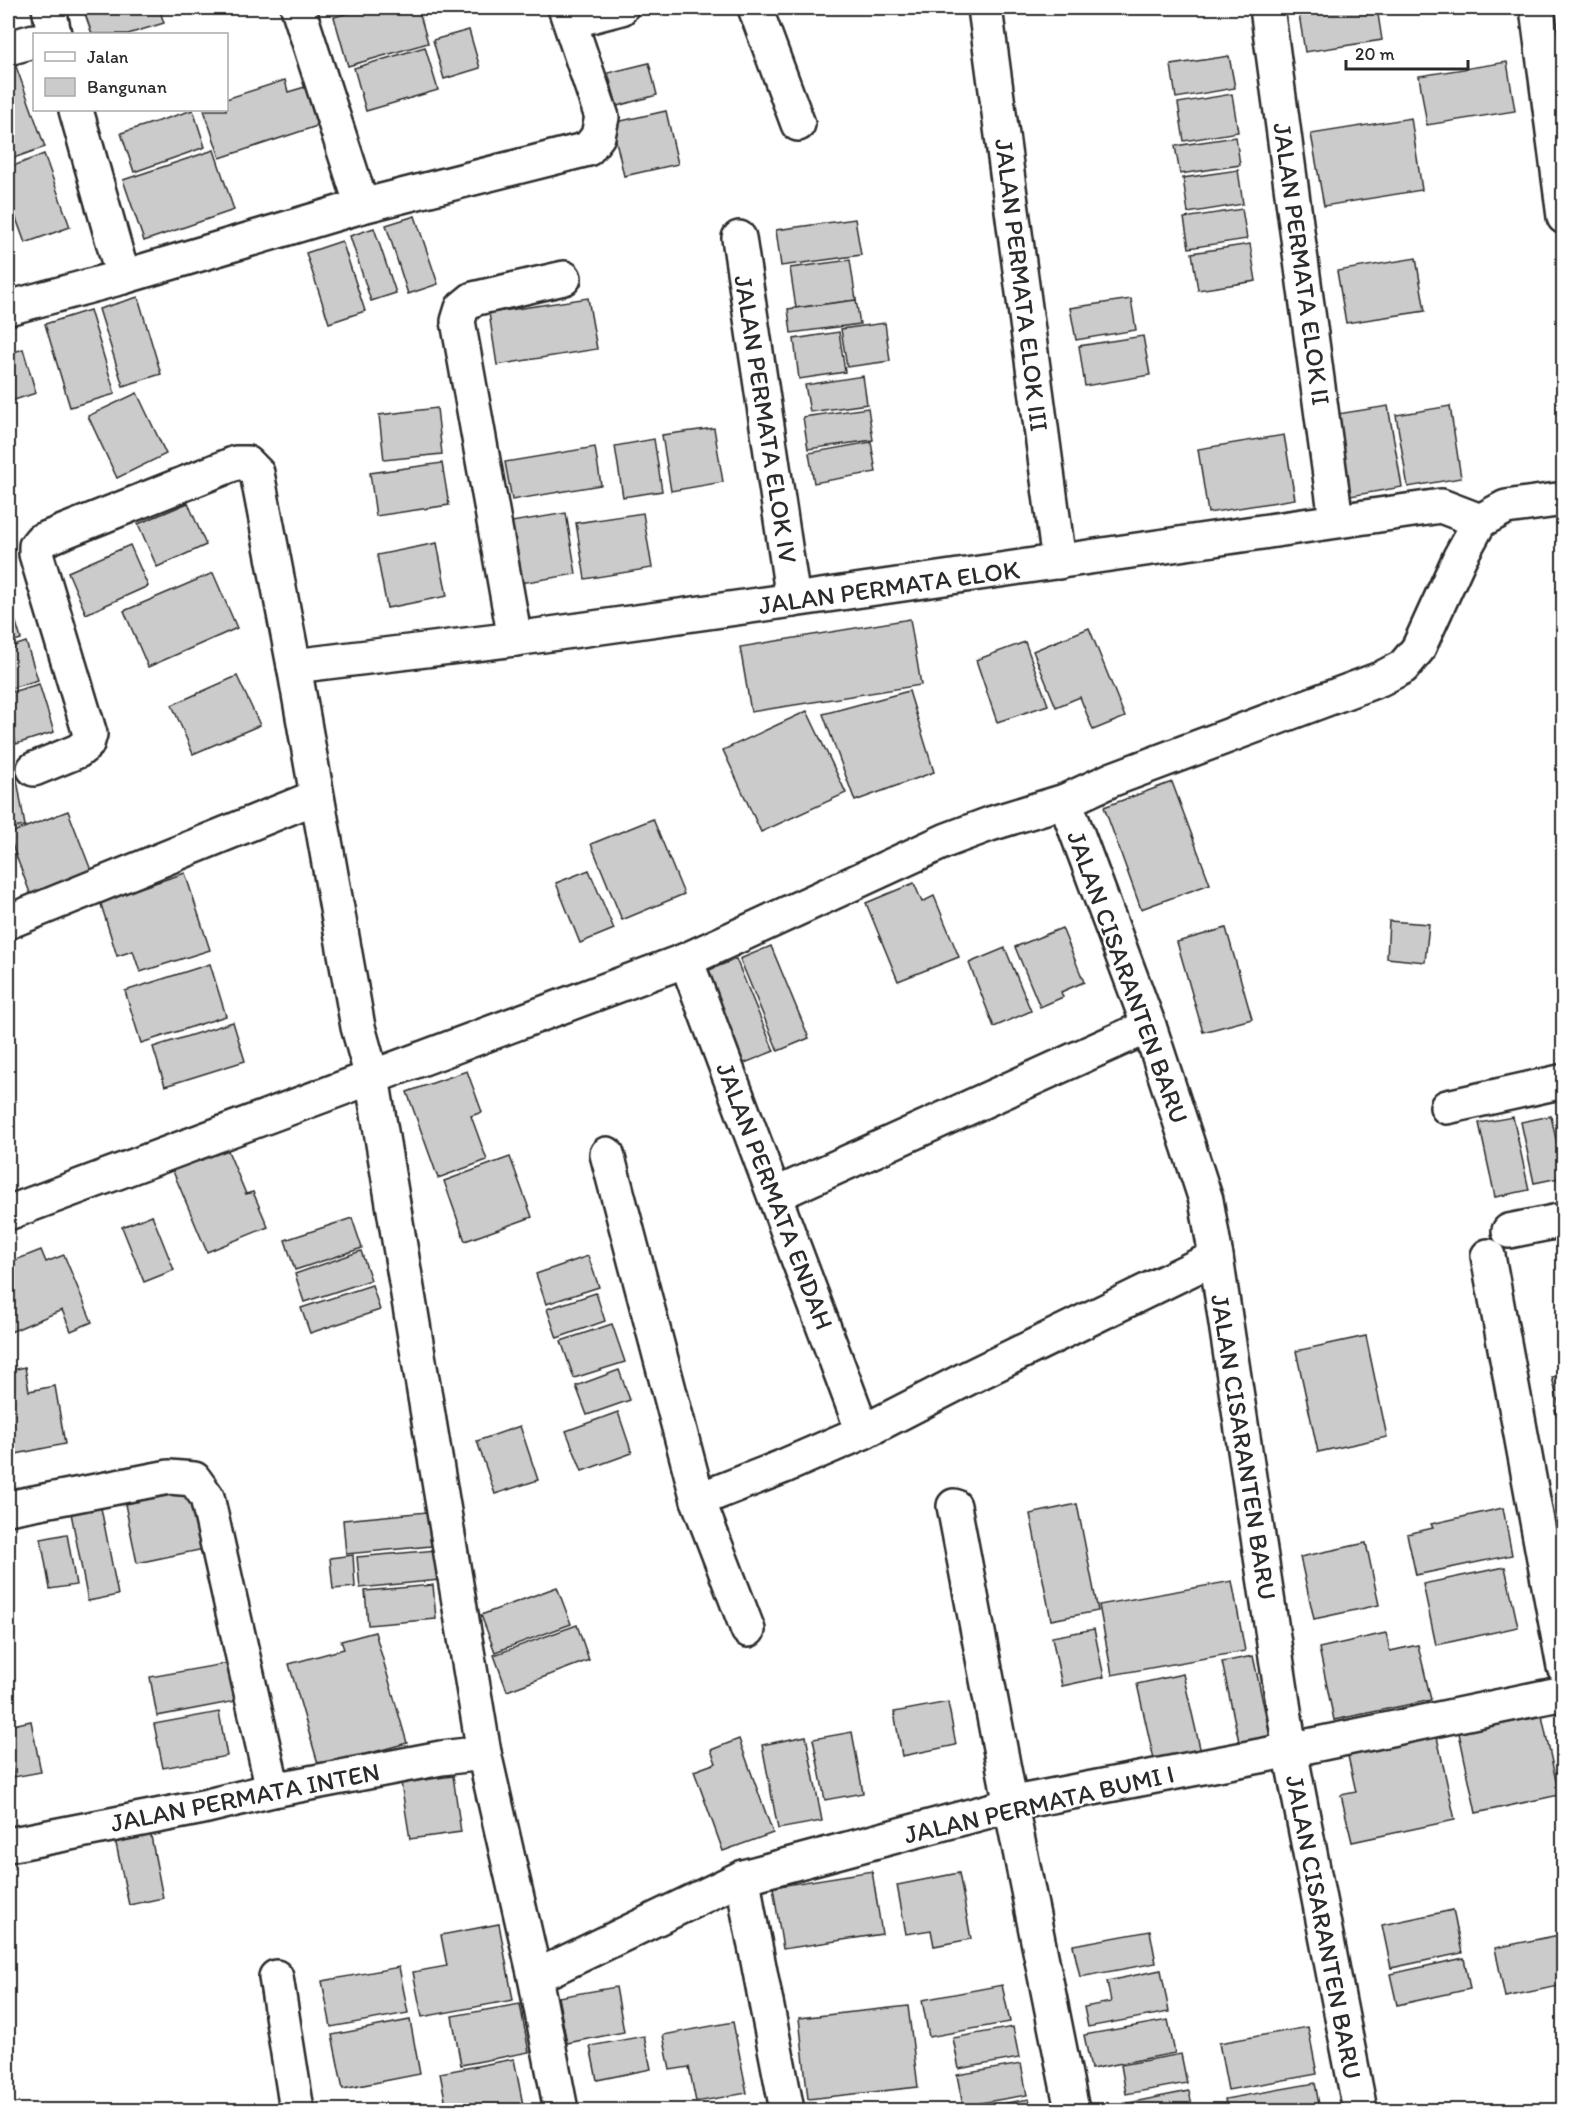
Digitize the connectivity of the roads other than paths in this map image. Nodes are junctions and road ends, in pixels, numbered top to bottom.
1 (50, 8) edge
2 (298, 8) edge
3 (621, 8) edge
4 (755, 8) edge
5 (986, 8) edge
6 (1267, 8) edge
7 (1537, 8) edge
8 (568, 14) edge
9 (54, 33) edge
10 (33, 40) edge
11 (8, 48) edge
12 (76, 111) edge
13 (798, 124) dead end
14 (363, 207) junction
15 (1563, 217) edge
16 (739, 238) dead end
17 (123, 277) junction
18 (564, 278) dead end
19 (8, 308) edge
20 (1563, 499) edge
21 (1336, 520) junction
22 (1480, 521) junction
23 (1059, 562) junction
24 (794, 600) junction
25 (515, 639) junction
26 (294, 666) junction
27 (34, 770) dead end
28 (316, 797) junction
29 (1065, 801) junction
30 (8, 922) edge
31 (686, 960) junction
32 (1149, 1026) junction
33 (372, 1077) junction
34 (1563, 1081) edge
35 (1447, 1107) dead end
36 (607, 1154) dead end
37 (775, 1196) junction
38 (8, 1213) edge
39 (1563, 1220) edge
40 (1509, 1231) dead end
41 (1488, 1256) dead end
42 (1216, 1257) junction
43 (863, 1432) junction
44 (698, 1500) junction
45 (954, 1506) dead end
46 (8, 1508) edge
47 (748, 1630) dead end
48 (1563, 1667) edge
49 (1563, 1693) edge
50 (1290, 1750) junction
51 (484, 1753) junction
52 (273, 1790) junction
53 (1011, 1806) junction
54 (8, 1845) edge
55 (743, 1877) junction
56 (276, 1977) dead end
57 (535, 1977) junction
58 (297, 2110) edge
59 (561, 2110) edge
60 (787, 2110) edge
61 (1072, 2110) edge
62 (1360, 2110) edge

1 - 9 street
2 - 14 street
3 - 8 street
4 - 13 street
5 - 23 street, JALAN PERMATA ELOK III
6 - 21 street, JALAN PERMATA ELOK II
7 - 15 street
8 - 14 street
10 - 11 street
12 - 17 street
14 - 17 street
16 - 24 street, JALAN PERMATA ELOK IV
17 - 19 street
18 - 25 street
20 - 22 street
21 - 22 street, JALAN PERMATA ELOK
21 - 23 street, JALAN PERMATA ELOK
22 - 29 street
23 - 24 street, JALAN PERMATA ELOK
24 - 25 street, JALAN PERMATA ELOK
25 - 26 street, JALAN PERMATA ELOK
26 - 27 street
26 - 28 street
28 - 30 street
28 - 33 street
29 - 31 street
29 - 32 street, JALAN CISARANTEN BARU
31 - 33 street
31 - 37 street, JALAN PERMATA ENDAH
32 - 37 street
32 - 42 street, JALAN CISARANTEN BARU
33 - 38 street
33 - 51 street
34 - 35 street
36 - 44 street
37 - 43 street, JALAN PERMATA ENDAH
39 - 40 street
41 - 48 street
42 - 43 street
42 - 50 street, JALAN CISARANTEN BARU
43 - 44 street
44 - 47 street
45 - 53 street
46 - 52 street
49 - 50 street, JALAN PERMATA BUMI I
50 - 53 street, JALAN PERMATA BUMI I
50 - 62 street, JALAN CISARANTEN BARU
51 - 52 street, JALAN PERMATA INTEN
51 - 57 street
52 - 54 street, JALAN PERMATA INTEN
53 - 55 street, JALAN PERMATA BUMI I
53 - 61 street
55 - 57 street, JALAN PERMATA BUMI I
55 - 60 street
56 - 58 street
57 - 59 street

